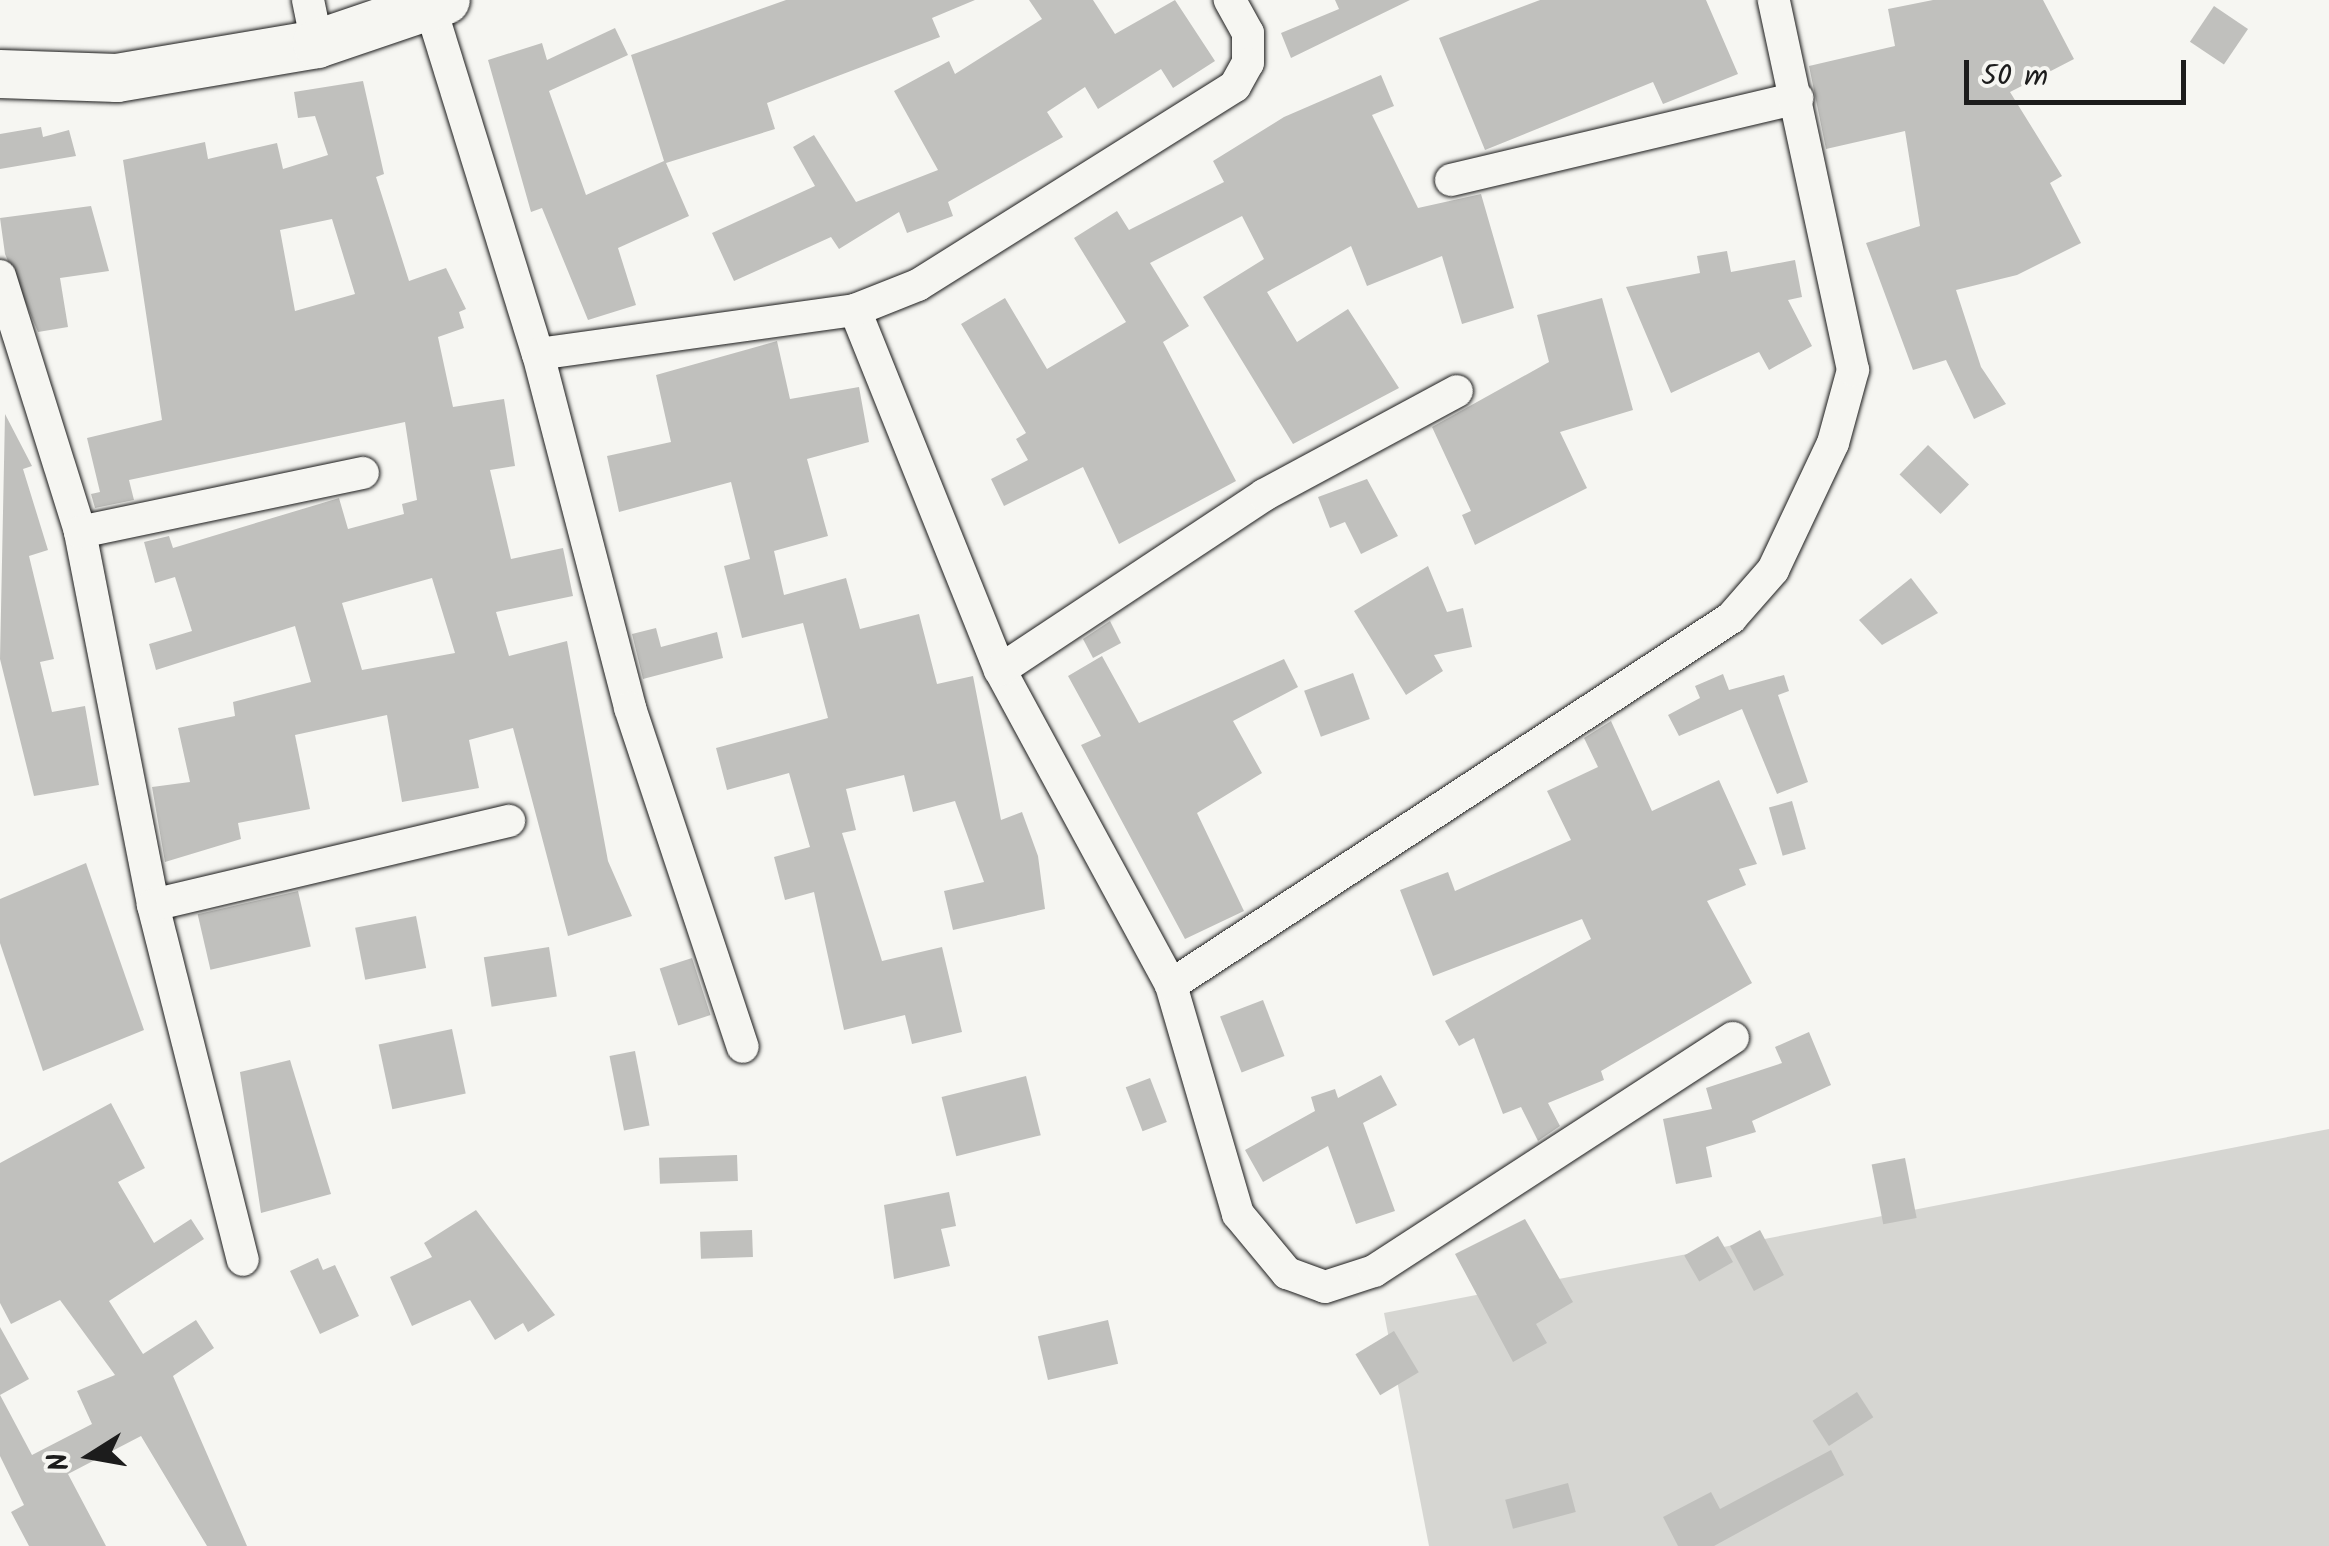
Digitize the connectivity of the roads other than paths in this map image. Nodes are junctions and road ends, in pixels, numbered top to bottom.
1 (1230, 0) edge
2 (1774, 0) edge
3 (438, 3) edge
4 (313, 22) edge
5 (0, 74) edge
6 (1797, 98) junction
7 (1450, 180) dead end
8 (0, 276) edge
9 (855, 310) junction
10 (538, 354) junction
11 (1457, 391) dead end
12 (363, 473) dead end
13 (80, 532) junction
14 (1000, 670) junction
15 (509, 822) dead end
16 (152, 905) junction
17 (1171, 985) junction
18 (1733, 1038) dead end
19 (742, 1047) dead end
20 (243, 1260) dead end

1 - 9 street
2 - 6 street
3 - 4 street
3 - 10 street
4 - 5 street
6 - 7 street
6 - 17 street
8 - 13 street
9 - 10 street
9 - 14 street
10 - 19 street
11 - 14 street
12 - 13 street
13 - 16 street
14 - 17 street
15 - 16 street
16 - 20 street
17 - 18 street

